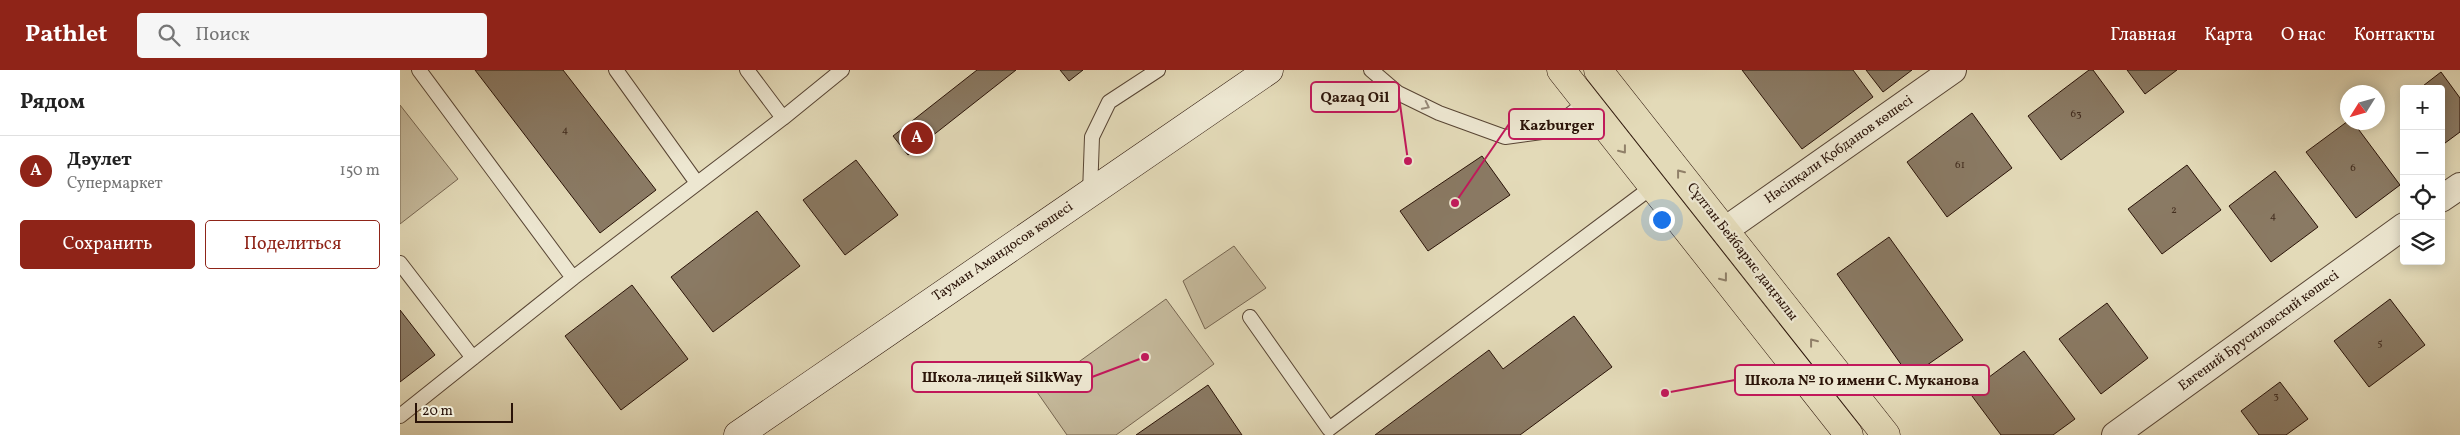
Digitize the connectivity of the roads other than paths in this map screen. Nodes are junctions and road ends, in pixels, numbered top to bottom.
1 (418, 70) edge
2 (616, 70) edge
3 (747, 70) edge
4 (842, 70) edge
5 (1158, 70) edge
6 (1372, 70) edge
7 (1562, 70) edge
8 (1598, 70) edge
9 (1952, 70) edge
10 (1252, 75) edge
11 (1586, 102) junction
12 (783, 118) junction
13 (697, 183) junction
14 (2460, 186) edge
15 (1652, 187) junction
16 (1090, 193) junction
17 (2445, 196) edge
18 (2400, 229) edge
19 (1725, 230) junction
20 (400, 263) edge
21 (573, 278) junction
22 (1250, 317) dead end
23 (473, 358) junction
24 (400, 416) edge
25 (738, 435) edge
26 (1849, 435) edge
27 (1886, 435) edge
28 (2115, 435) edge

1 - 21 lane
2 - 13 lane
3 - 12 lane
4 - 12 lane
5 - 16 lane
6 -> 11 lane
7 - 11 main road
19 -> 8 main road, Сұлтан Бейбарыс даңғылы
9 - 19 street, Нәсіпқали Қобданов көшесі
10 - 16 main road, Тауман Амандосов көшесі
11 -> 15 main road
12 - 13 lane
13 - 21 lane
14 - 17 street
15 - 22 lane
15 -> 26 main road
16 - 25 main road, Тауман Амандосов көшесі
18 - 28 street, Евгений Брусиловский көшесі
27 -> 19 main road, Сұлтан Бейбарыс даңғылы
20 - 23 lane
21 - 23 lane
23 - 24 lane

